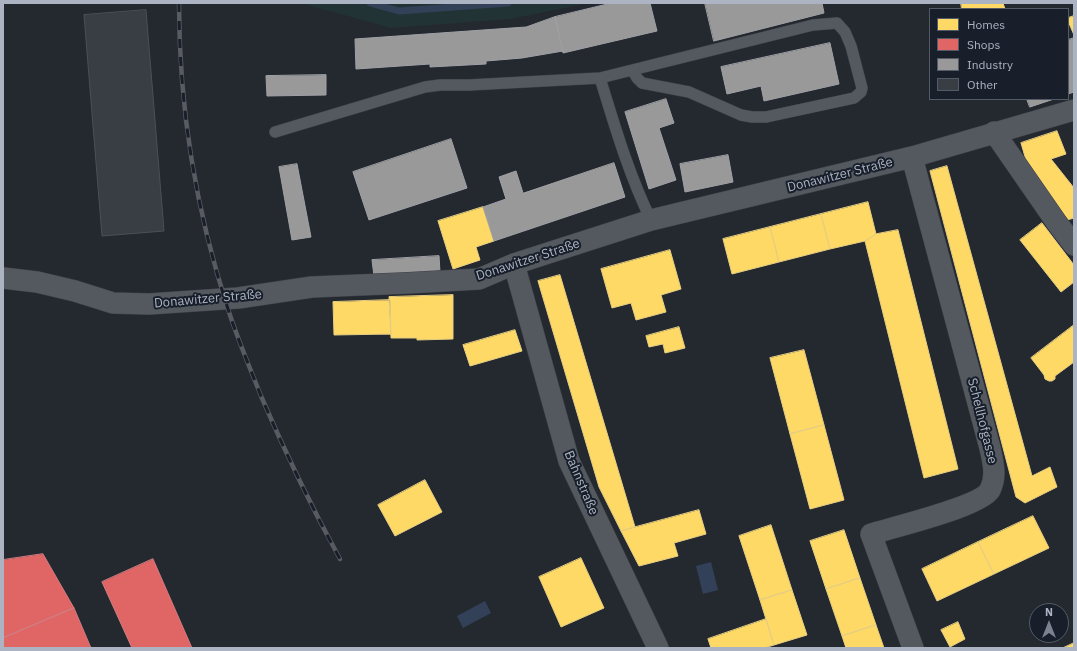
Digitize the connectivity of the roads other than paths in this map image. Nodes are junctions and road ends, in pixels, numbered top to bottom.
1 (633, 71) junction
2 (600, 78) junction
3 (1074, 110) edge
4 (275, 132) dead end
5 (994, 132) junction
6 (912, 157) junction
7 (651, 220) junction
8 (1074, 245) edge
9 (514, 264) junction
10 (3, 278) edge
11 (658, 648) edge
12 (913, 648) edge

1 - 1 lane
1 - 2 lane
2 - 4 lane
2 - 7 lane
3 - 5 street, Donawitzer Straße
5 - 6 street, Donawitzer Straße
5 - 8 street
6 - 7 street, Donawitzer Straße
6 - 12 street, Schellhofgasse
7 - 9 street, Donawitzer Straße
9 - 10 street, Donawitzer Straße
9 - 11 street, Bahnstraße

